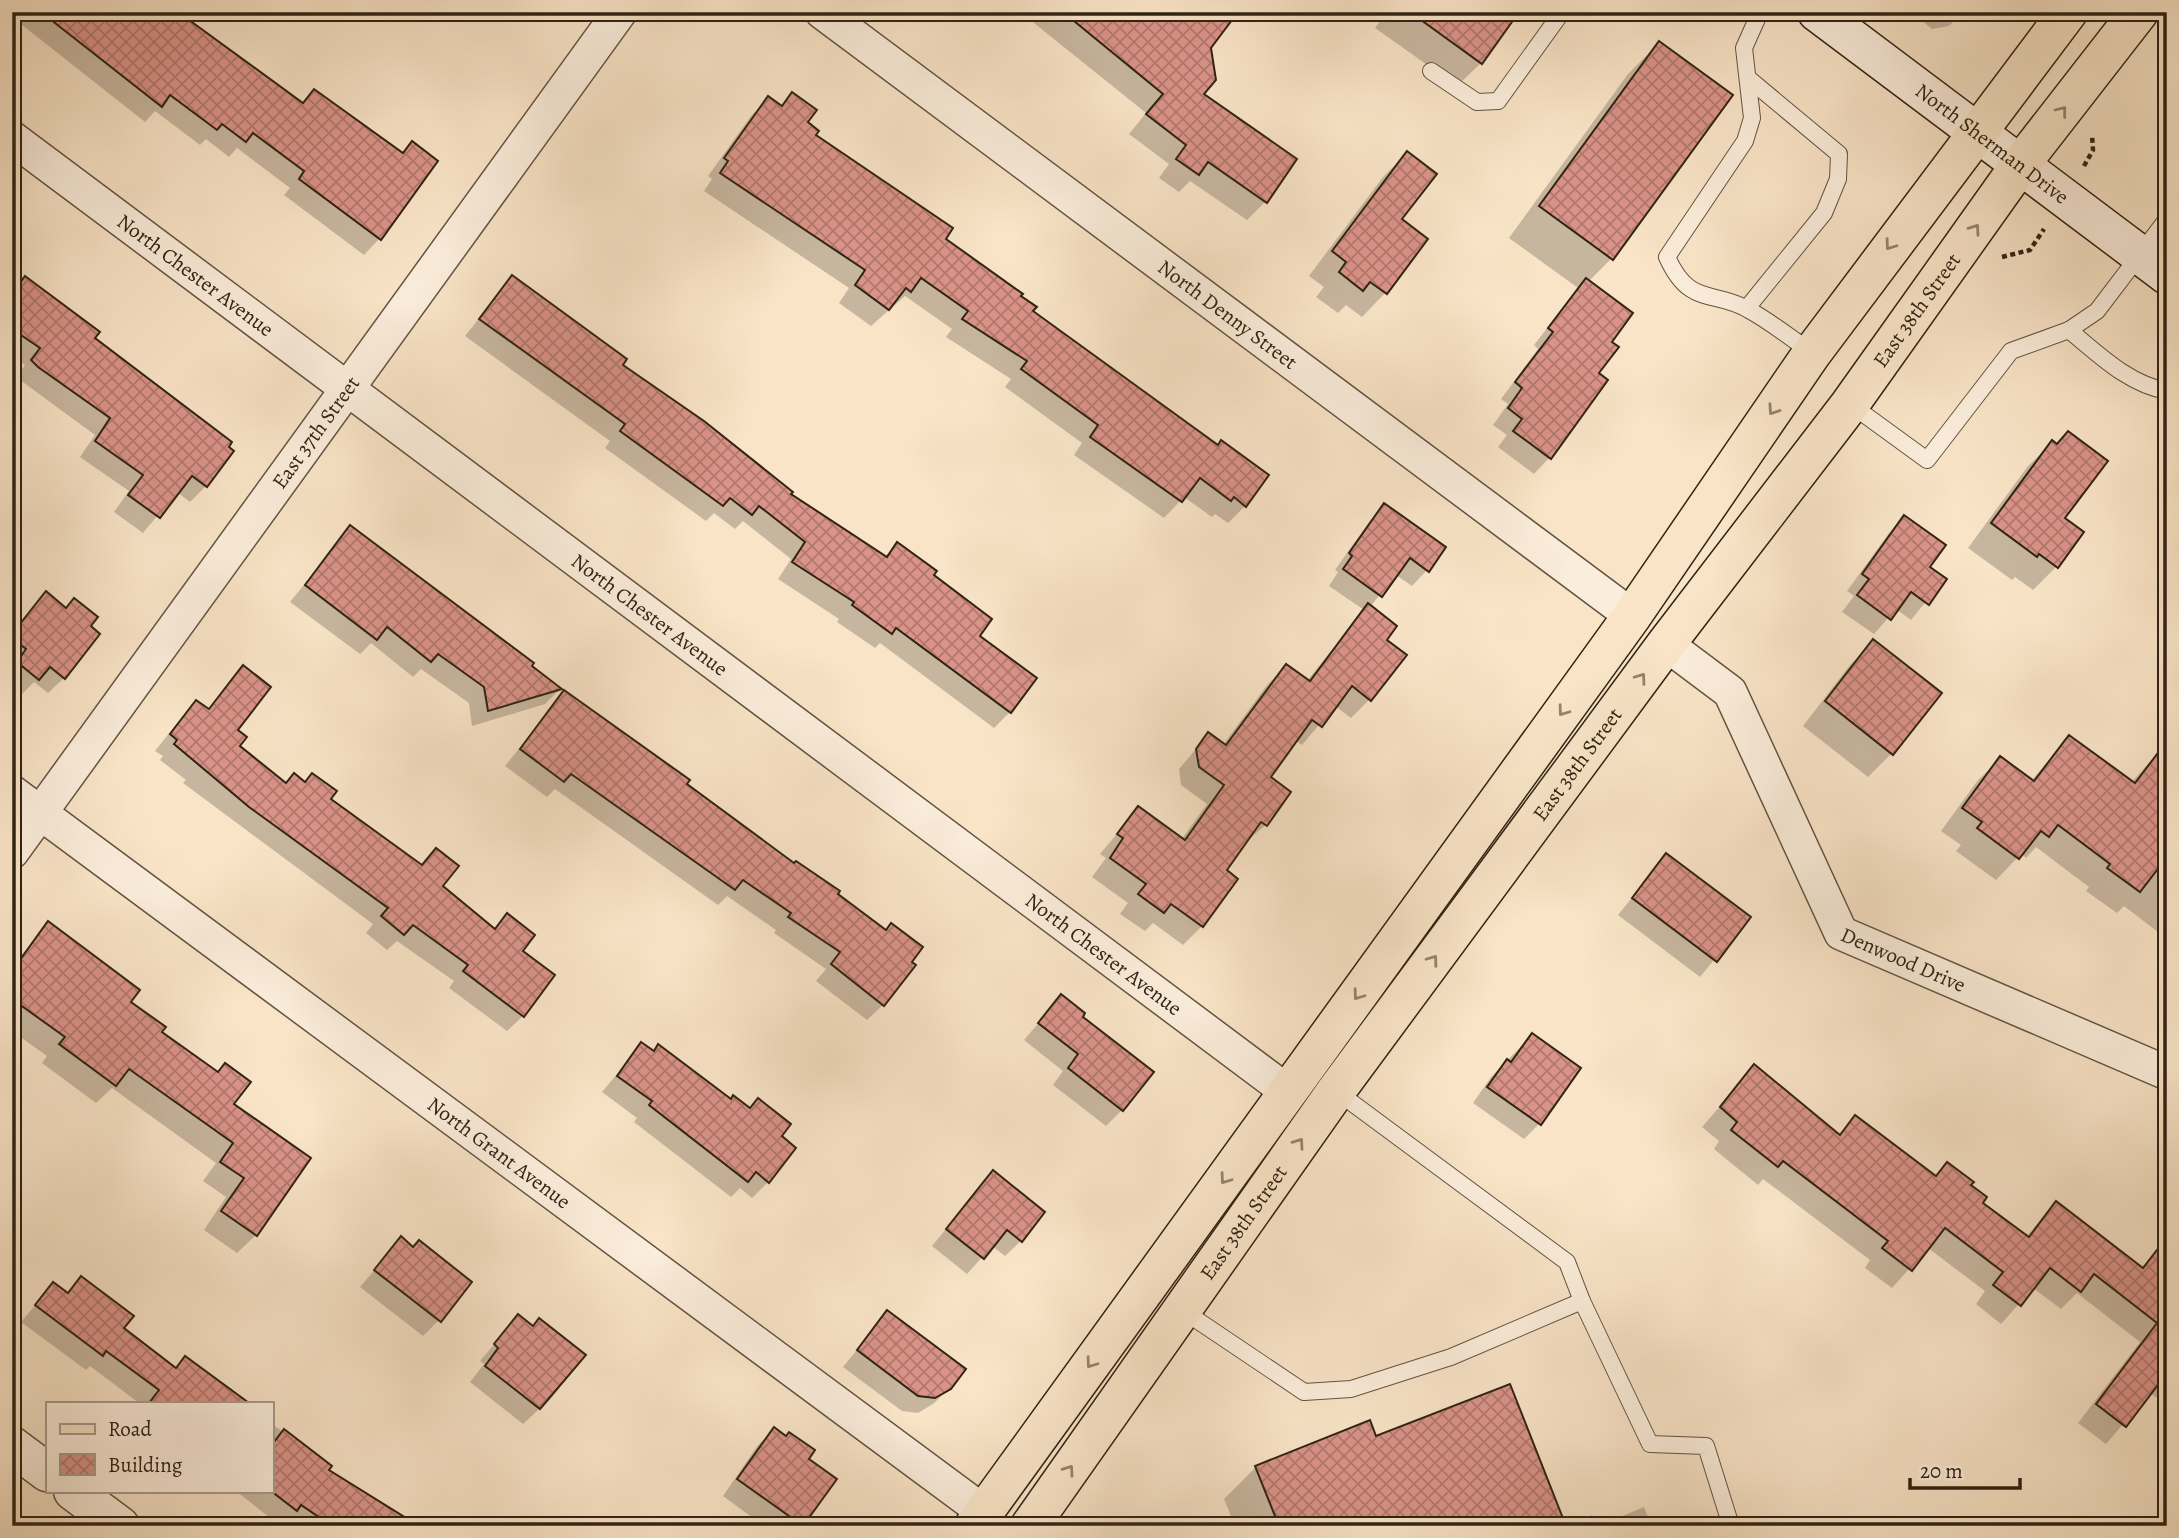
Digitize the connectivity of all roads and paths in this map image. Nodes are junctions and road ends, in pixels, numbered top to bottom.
1 (620, 12) edge
2 (822, 12) edge
3 (1562, 12) edge
4 (1760, 12) edge
5 (1817, 12) edge
6 (2068, 12) edge
7 (2139, 12) edge
8 (1431, 71) dead end
9 (1749, 79) junction
10 (1975, 132) junction
11 (12, 138) edge
12 (2020, 165) junction
13 (2167, 219) edge
14 (2153, 265) edge
15 (1747, 308) junction
16 (2069, 330) junction
17 (1812, 353) junction
18 (347, 388) junction
19 (2167, 391) edge
20 (1850, 404) junction
21 (1632, 616) junction
22 (1666, 644) junction
23 (12, 792) edge
24 (41, 813) junction
25 (12, 852) edge
26 (2167, 1073) edge
27 (1336, 1091) junction
28 (1288, 1092) junction
29 (1582, 1301) junction
30 (1181, 1309) junction
31 (12, 1446) edge
32 (46, 1471) edge
33 (74, 1492) edge
34 (979, 1519) edge
35 (120, 1526) edge
36 (1030, 1526) edge
37 (1731, 1526) edge

1 - 18 street, East 37th Street
2 - 21 street, North Denny Street
3 - 8 lane
4 - 9 lane
5 - 10 main road, North Sherman Drive
6 - 10 main road, East 38th Street
12 -> 7 main road, East 38th Street
9 - 15 lane
9 - 15 lane
10 - 12 main road, North Sherman Drive
10 -> 17 main road, East 38th Street
11 - 18 street, North Chester Avenue
12 - 14 main road, North Sherman Drive
20 -> 12 main road, East 38th Street
13 - 14 lane
14 - 16 lane
15 - 17 lane
16 - 19 lane
16 - 20 lane
17 -> 21 main road, East 38th Street
18 - 24 street, East 37th Street
18 - 28 street, North Chester Avenue
20 - 22 main road, East 38th Street
21 -> 28 main road, East 38th Street
22 - 26 street, Denwood Drive
27 -> 22 main road, East 38th Street
23 - 24 street, North Grant Avenue
24 - 25 street, East 37th Street
24 - 34 street, North Grant Avenue
27 - 29 lane
30 -> 27 main road, East 38th Street
28 -> 34 main road, East 38th Street
29 - 30 lane
29 - 37 lane
36 -> 30 main road, East 38th Street
31 - 32 main road
33 - 35 main road

